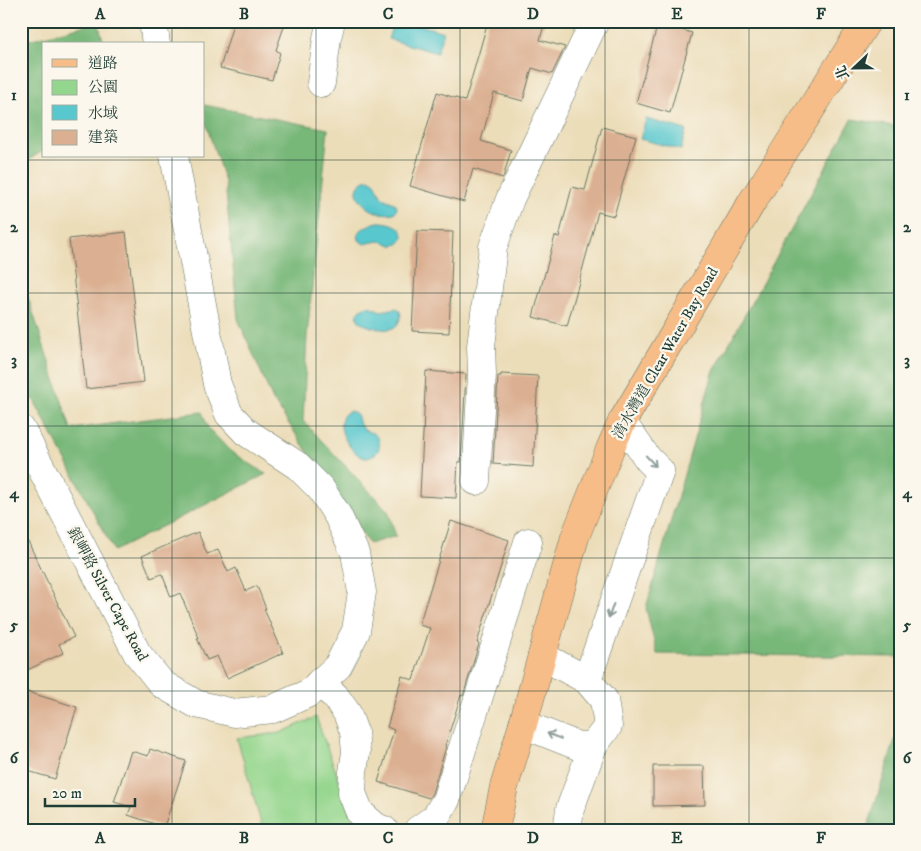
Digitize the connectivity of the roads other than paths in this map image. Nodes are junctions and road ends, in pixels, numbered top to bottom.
1 (153, 21) edge
2 (331, 21) edge
3 (595, 21) edge
4 (867, 21) edge
5 (156, 42) edge
6 (321, 83) dead end
7 (174, 158) edge
8 (622, 422) junction
9 (21, 429) edge
10 (476, 482) dead end
11 (528, 542) dead end
12 (542, 656) junction
13 (586, 680) junction
14 (319, 683) junction
15 (523, 724) junction
16 (593, 746) junction
17 (384, 830) edge
18 (418, 830) edge
19 (495, 830) edge
20 (567, 830) edge

1 - 5 street
2 - 6 street
3 - 10 street
4 - 8 main road, 清水灣道 Clear Water Bay Road
7 - 14 street, 銀岬路 Silver Cape Road
8 - 12 main road, 清水灣道 Clear Water Bay Road
8 -> 13 street
9 - 14 street, 銀岬路 Silver Cape Road
11 - 18 street
12 - 13 street
12 - 15 main road, 清水灣道 Clear Water Bay Road
13 - 16 street
14 - 17 street
16 -> 15 street
15 - 19 main road, 清水灣道 Clear Water Bay Road
16 - 20 street

